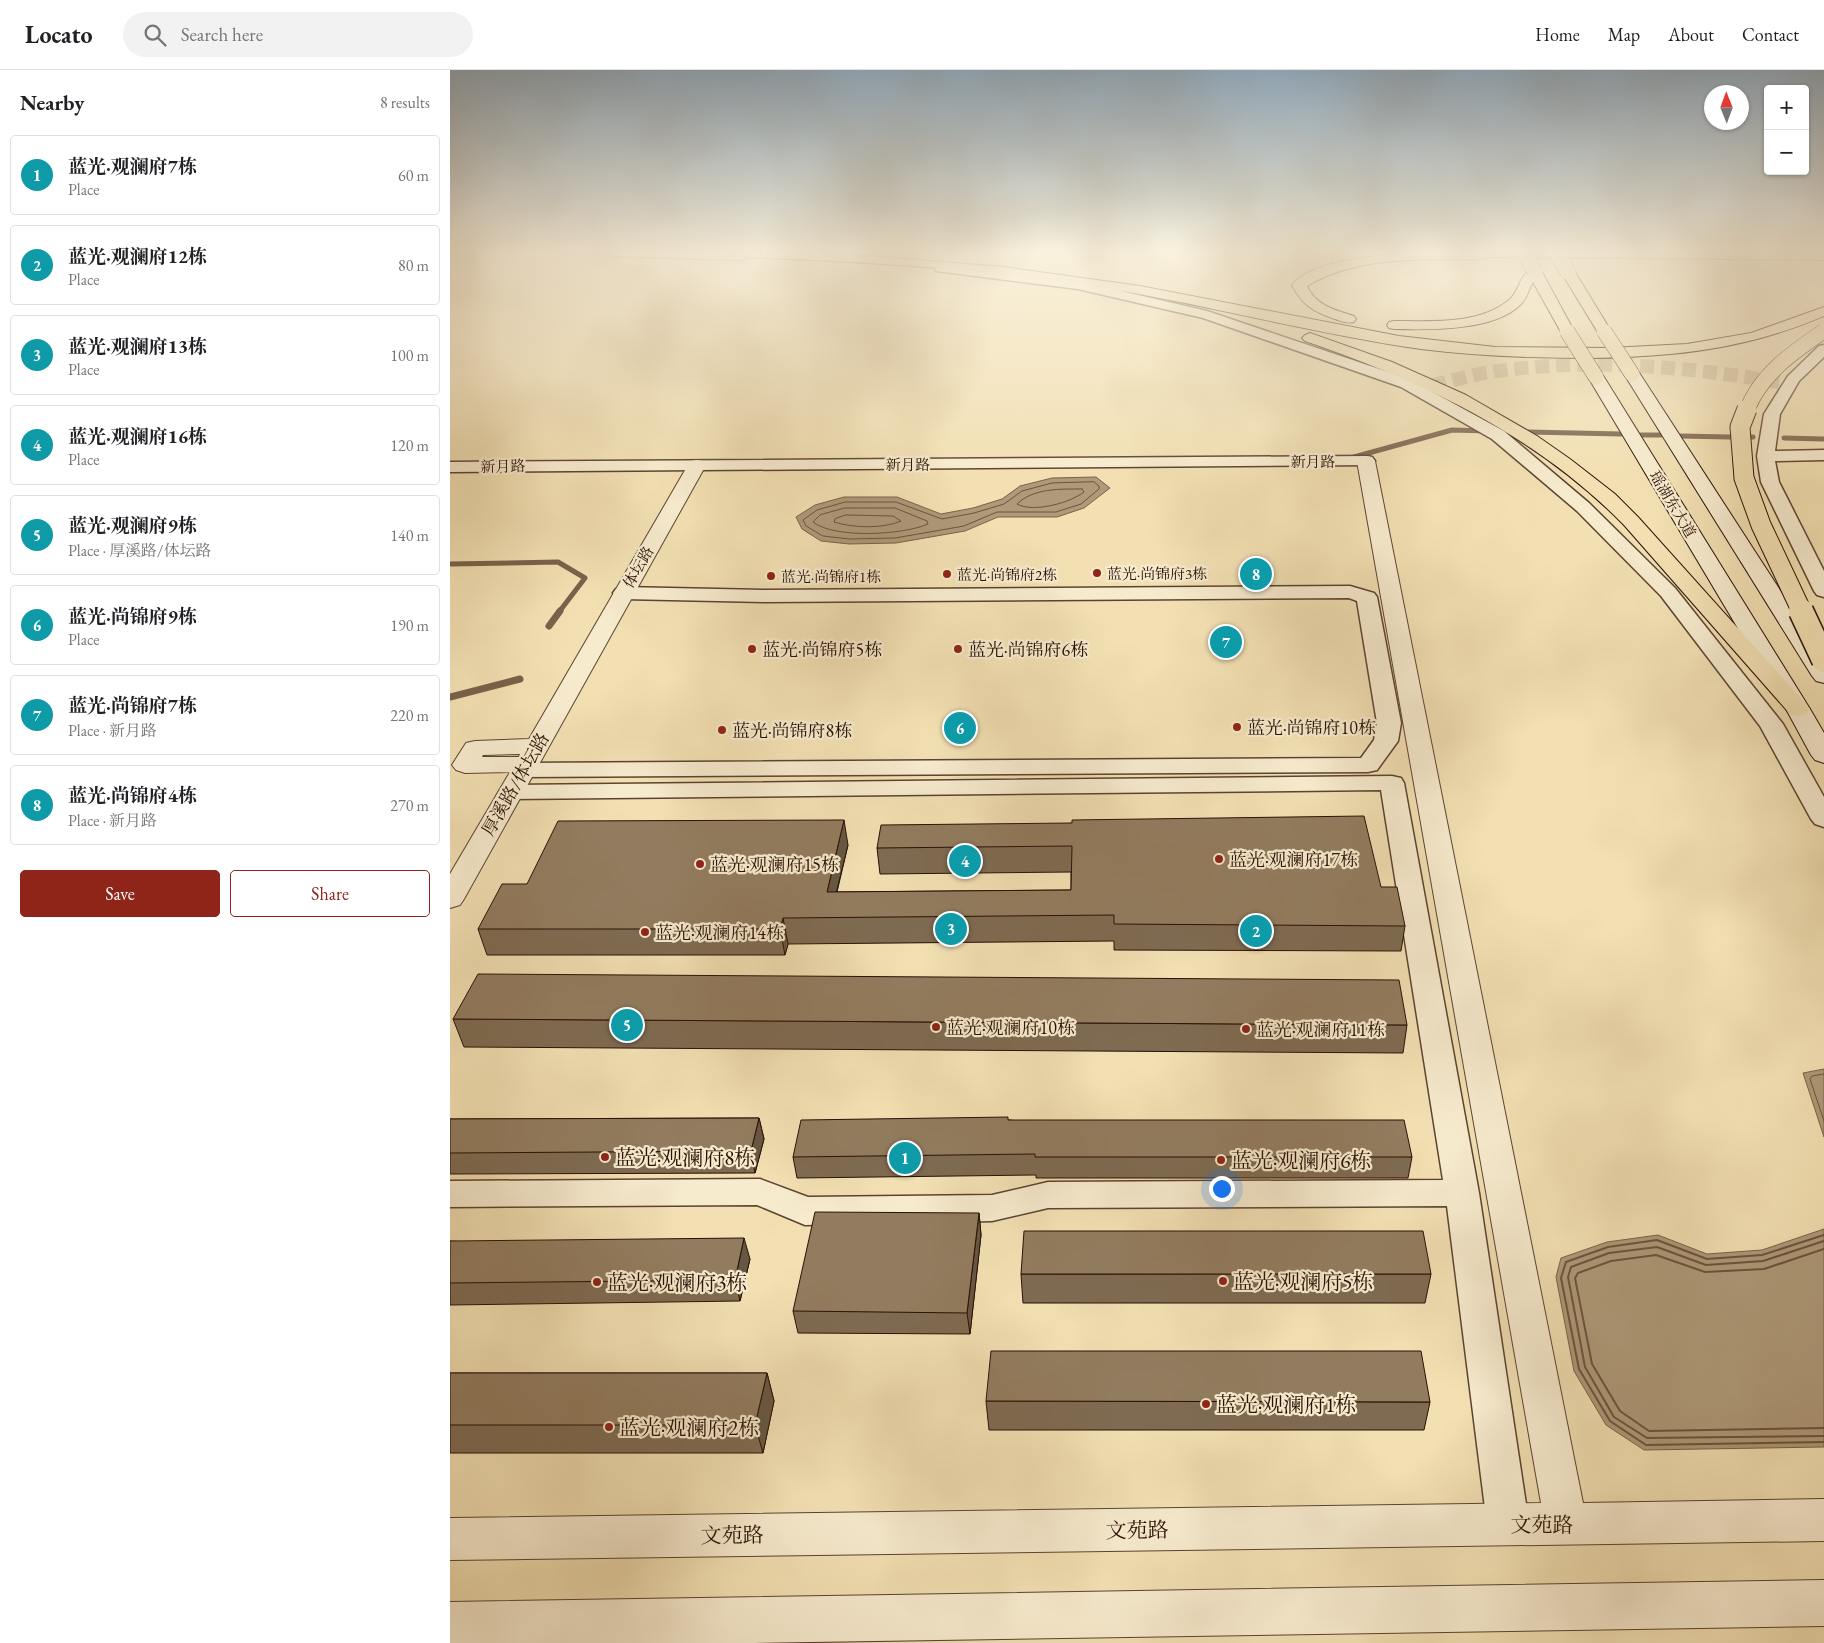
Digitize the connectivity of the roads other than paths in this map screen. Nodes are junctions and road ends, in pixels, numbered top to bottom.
1 (1237, 325) edge
2 (1269, 325) edge
3 (1319, 325) edge
4 (1414, 325) edge
5 (1432, 325) edge
6 (1564, 325) edge
7 (1601, 325) edge
8 (1789, 325) edge
9 (1824, 331) edge
10 (1824, 349) edge
11 (1632, 374) joint
12 (1596, 377) joint
13 (1407, 384) junction
14 (1432, 385) junction
15 (1824, 455) edge
16 (1766, 456) junction
17 (1366, 461) joint
18 (697, 465) junction
19 (450, 467) edge
20 (1824, 591) edge
21 (624, 593) junction
22 (1824, 660) edge
23 (585, 661) joint
24 (1824, 676) edge
25 (1798, 709) junction
26 (1824, 755) edge
27 (524, 768) junction
28 (1824, 819) edge
29 (450, 900) edge
30 (1462, 1193) junction
31 (450, 1194) edge
32 (1824, 1520) edge
33 (1508, 1524) junction
34 (1566, 1524) junction
35 (450, 1539) edge
36 (1824, 1603) edge
37 (450, 1625) edge

1 - 13 street
2 - 14 main road
3 - 8 main road
4 - 5 main road
6 - 12 main road, 瑶湖东大道, bridge
7 - 11 main road, 瑶湖东大道, bridge
9 - 22 main road, bridge
10 - 16 street
11 - 24 street, 瑶湖东大道
12 - 25 street, 瑶湖东大道
13 - 14 street
13 - 28 street
14 - 25 main road
15 - 16 street
16 - 20 street
17 - 18 street, 新月路
17 - 34 street
18 - 19 street, 新月路
18 - 21 street, 体坛路
21 - 23 street, 体坛路
21 - 27 street
23 - 27 street, 厚溪路/体坛路
25 - 26 street, 瑶湖东大道
27 - 29 street, 厚溪路/体坛路
27 - 30 street
30 - 31 street
30 - 33 street
32 - 34 street, 文苑路
33 - 34 street, 文苑路
33 - 35 street, 文苑路
36 - 37 street

